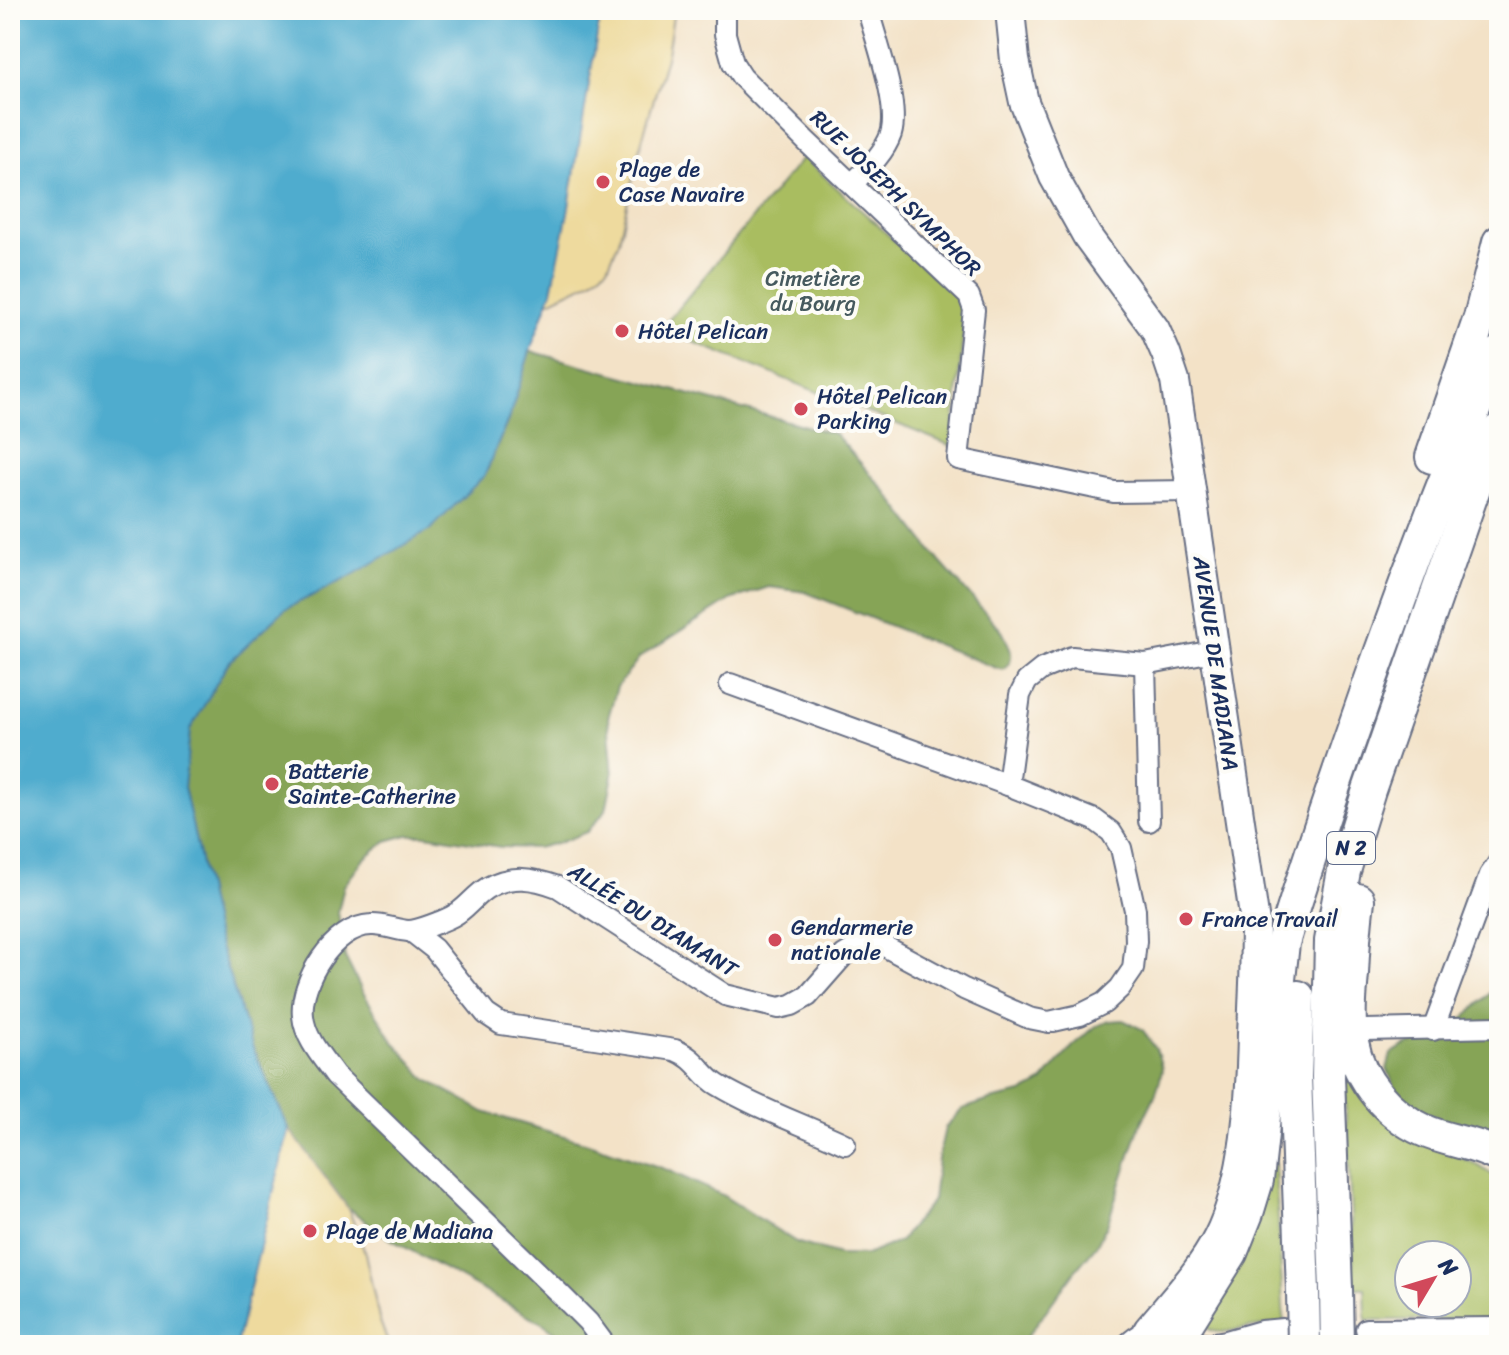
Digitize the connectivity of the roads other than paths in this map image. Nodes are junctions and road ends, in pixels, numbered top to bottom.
1 (725, 10) edge
2 (868, 10) edge
3 (1010, 10) edge
4 (852, 184) junction
5 (1499, 242) edge
6 (1499, 353) edge
7 (1499, 430) edge
8 (1499, 471) edge
9 (1191, 491) junction
10 (1450, 558) junction
11 (1213, 651) junction
12 (1381, 652) junction
13 (1145, 664) junction
14 (1410, 675) junction
15 (730, 684) dead end
16 (1008, 785) junction
17 (1323, 816) junction
18 (1149, 821) dead end
19 (1499, 862) edge
20 (411, 931) junction
21 (1499, 1027) edge
22 (1366, 1030) dead end
23 (1433, 1030) junction
24 (845, 1144) dead end
25 (1499, 1156) edge
26 (1499, 1328) edge
27 (1165, 1338) edge
28 (1290, 1338) edge
29 (1357, 1339) edge
30 (605, 1345) edge
31 (1262, 1345) edge
32 (1498, 1345) edge

1 - 4 street, RUE JOSEPH SYMPHOR
2 - 4 street
3 - 9 street, AVENUE DE MADIANA
4 - 9 street, RUE JOSEPH SYMPHOR
5 - 12 main road
6 - 12 main road, N 2
7 - 10 main road, N 2
8 - 10 main road
9 - 11 street, AVENUE DE MADIANA
10 - 14 main road, N 2
11 - 13 street
11 - 27 street, AVENUE DE MADIANA
12 - 17 main road, N 2
13 - 16 street
13 - 18 street
14 - 25 main road
14 - 29 main road, N 2, bridge
15 - 16 street, ALLÉE DU DIAMANT
16 - 20 street, ALLÉE DU DIAMANT
17 - 27 main road
17 - 28 main road, N 2, bridge
19 - 23 street
20 - 24 street
20 - 30 street, ALLÉE DU DIAMANT
21 - 23 street
22 - 23 street
26 - 29 street
27 - 28 street
28 - 31 street
29 - 32 street

